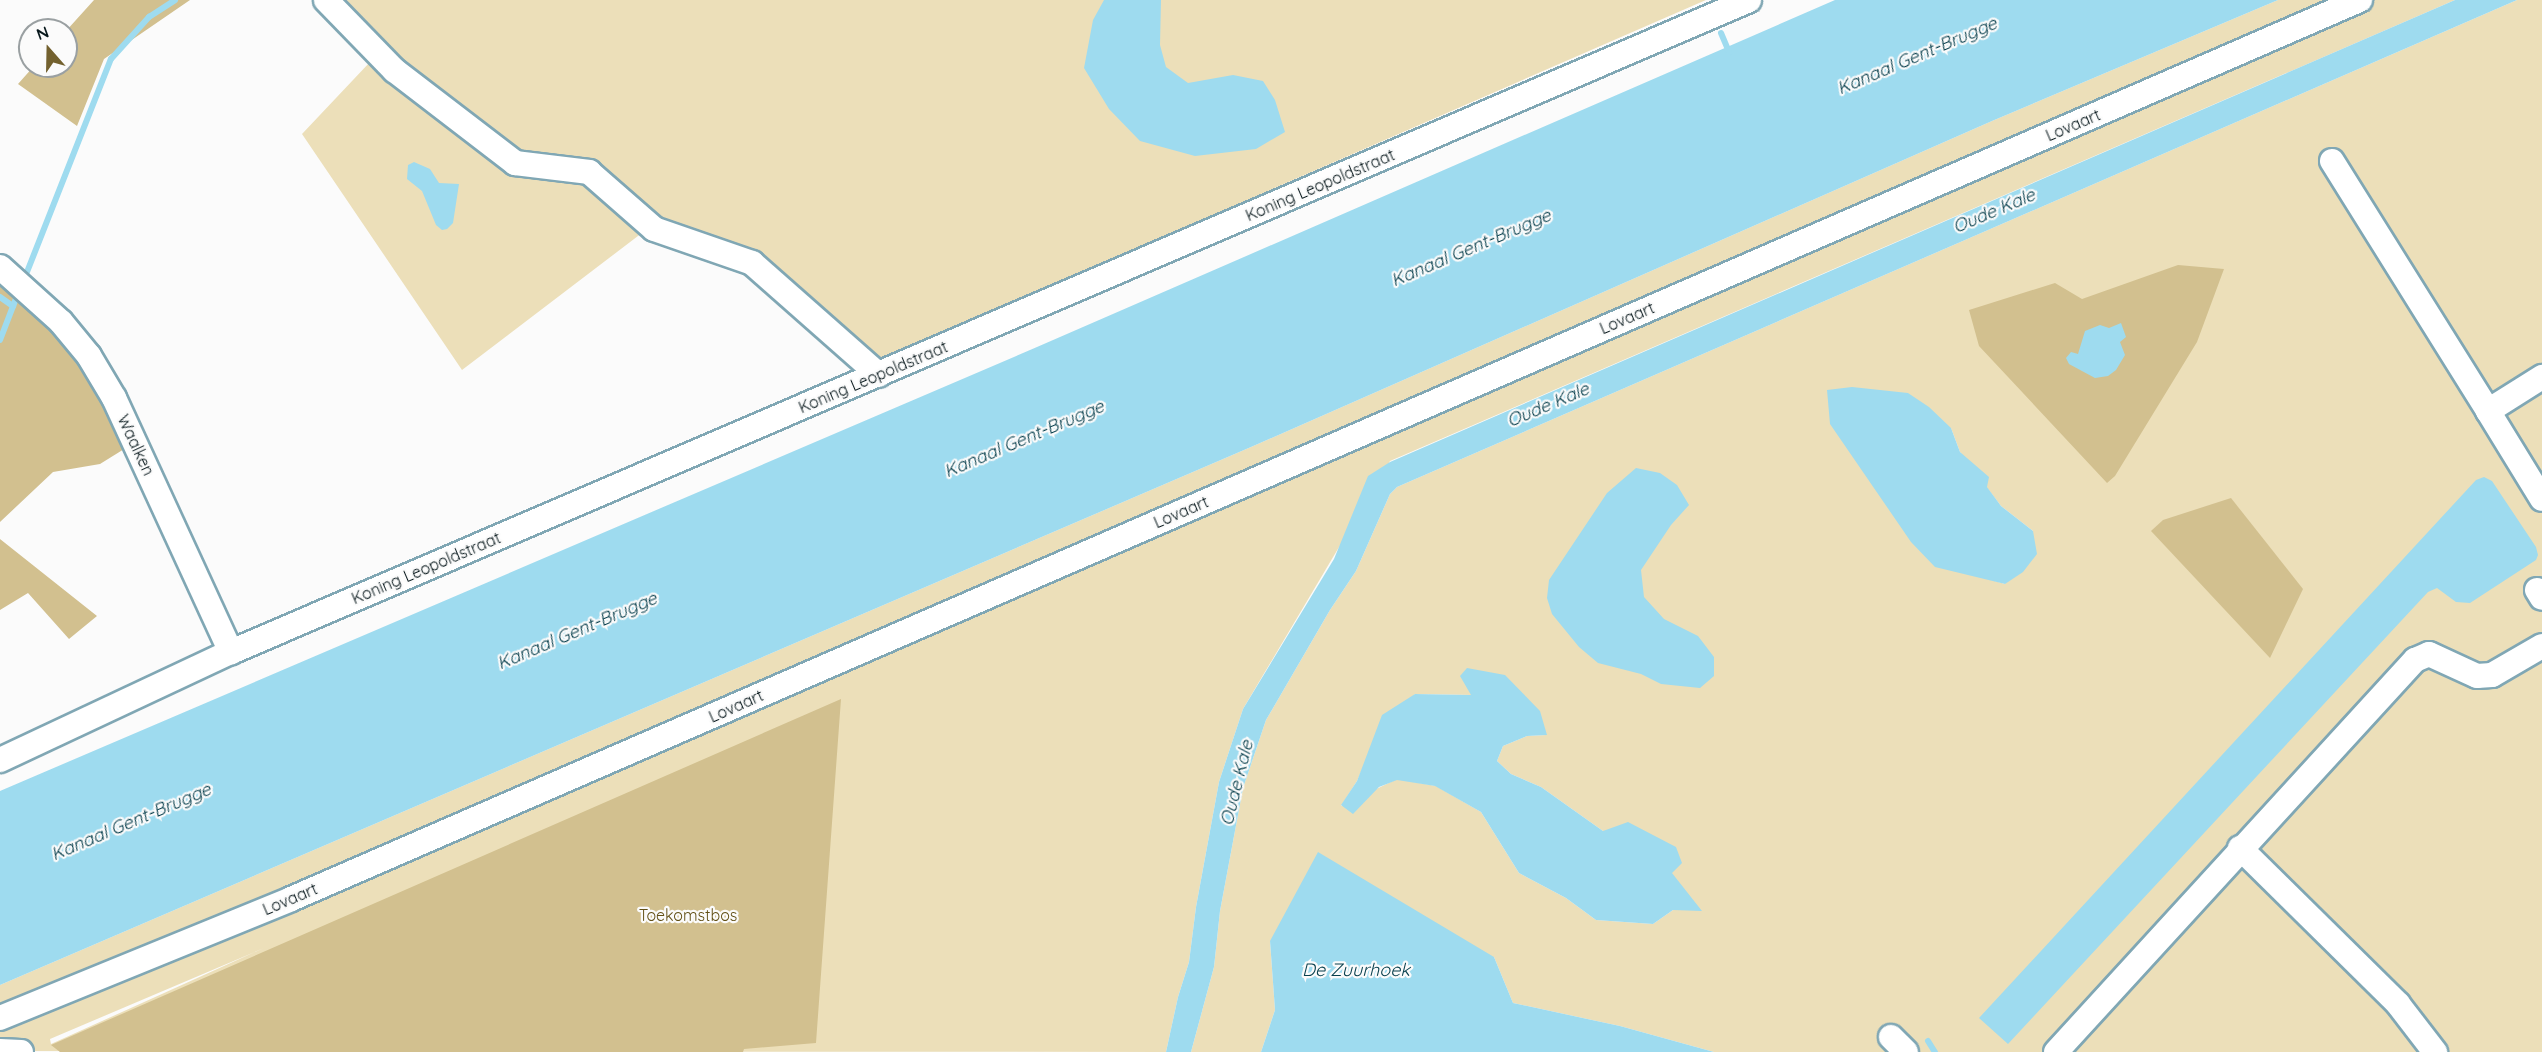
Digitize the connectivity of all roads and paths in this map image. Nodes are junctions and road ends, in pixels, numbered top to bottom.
1 (326, 0) edge
2 (1749, 0) edge
3 (2360, 0) edge
4 (2332, 161) dead end
5 (0, 267) edge
6 (879, 375) junction
7 (2542, 377) edge
8 (2488, 411) junction
9 (2542, 499) edge
10 (2542, 646) edge
11 (231, 652) junction
12 (0, 760) edge
13 (2240, 848) junction
14 (0, 1018) edge
15 (0, 1051) edge
16 (21, 1052) edge
17 (2056, 1052) edge
18 (2435, 1052) edge

1 - 6 street
2 - 6 street, Koning Leopoldstraat
3 - 14 street, Lovaart
4 - 8 street
5 - 11 street, Waalken
6 - 11 street, Koning Leopoldstraat
7 - 8 street
8 - 9 street
10 - 13 street
11 - 12 street, Koning Leopoldstraat
13 - 17 street
13 - 18 street
15 - 16 street

